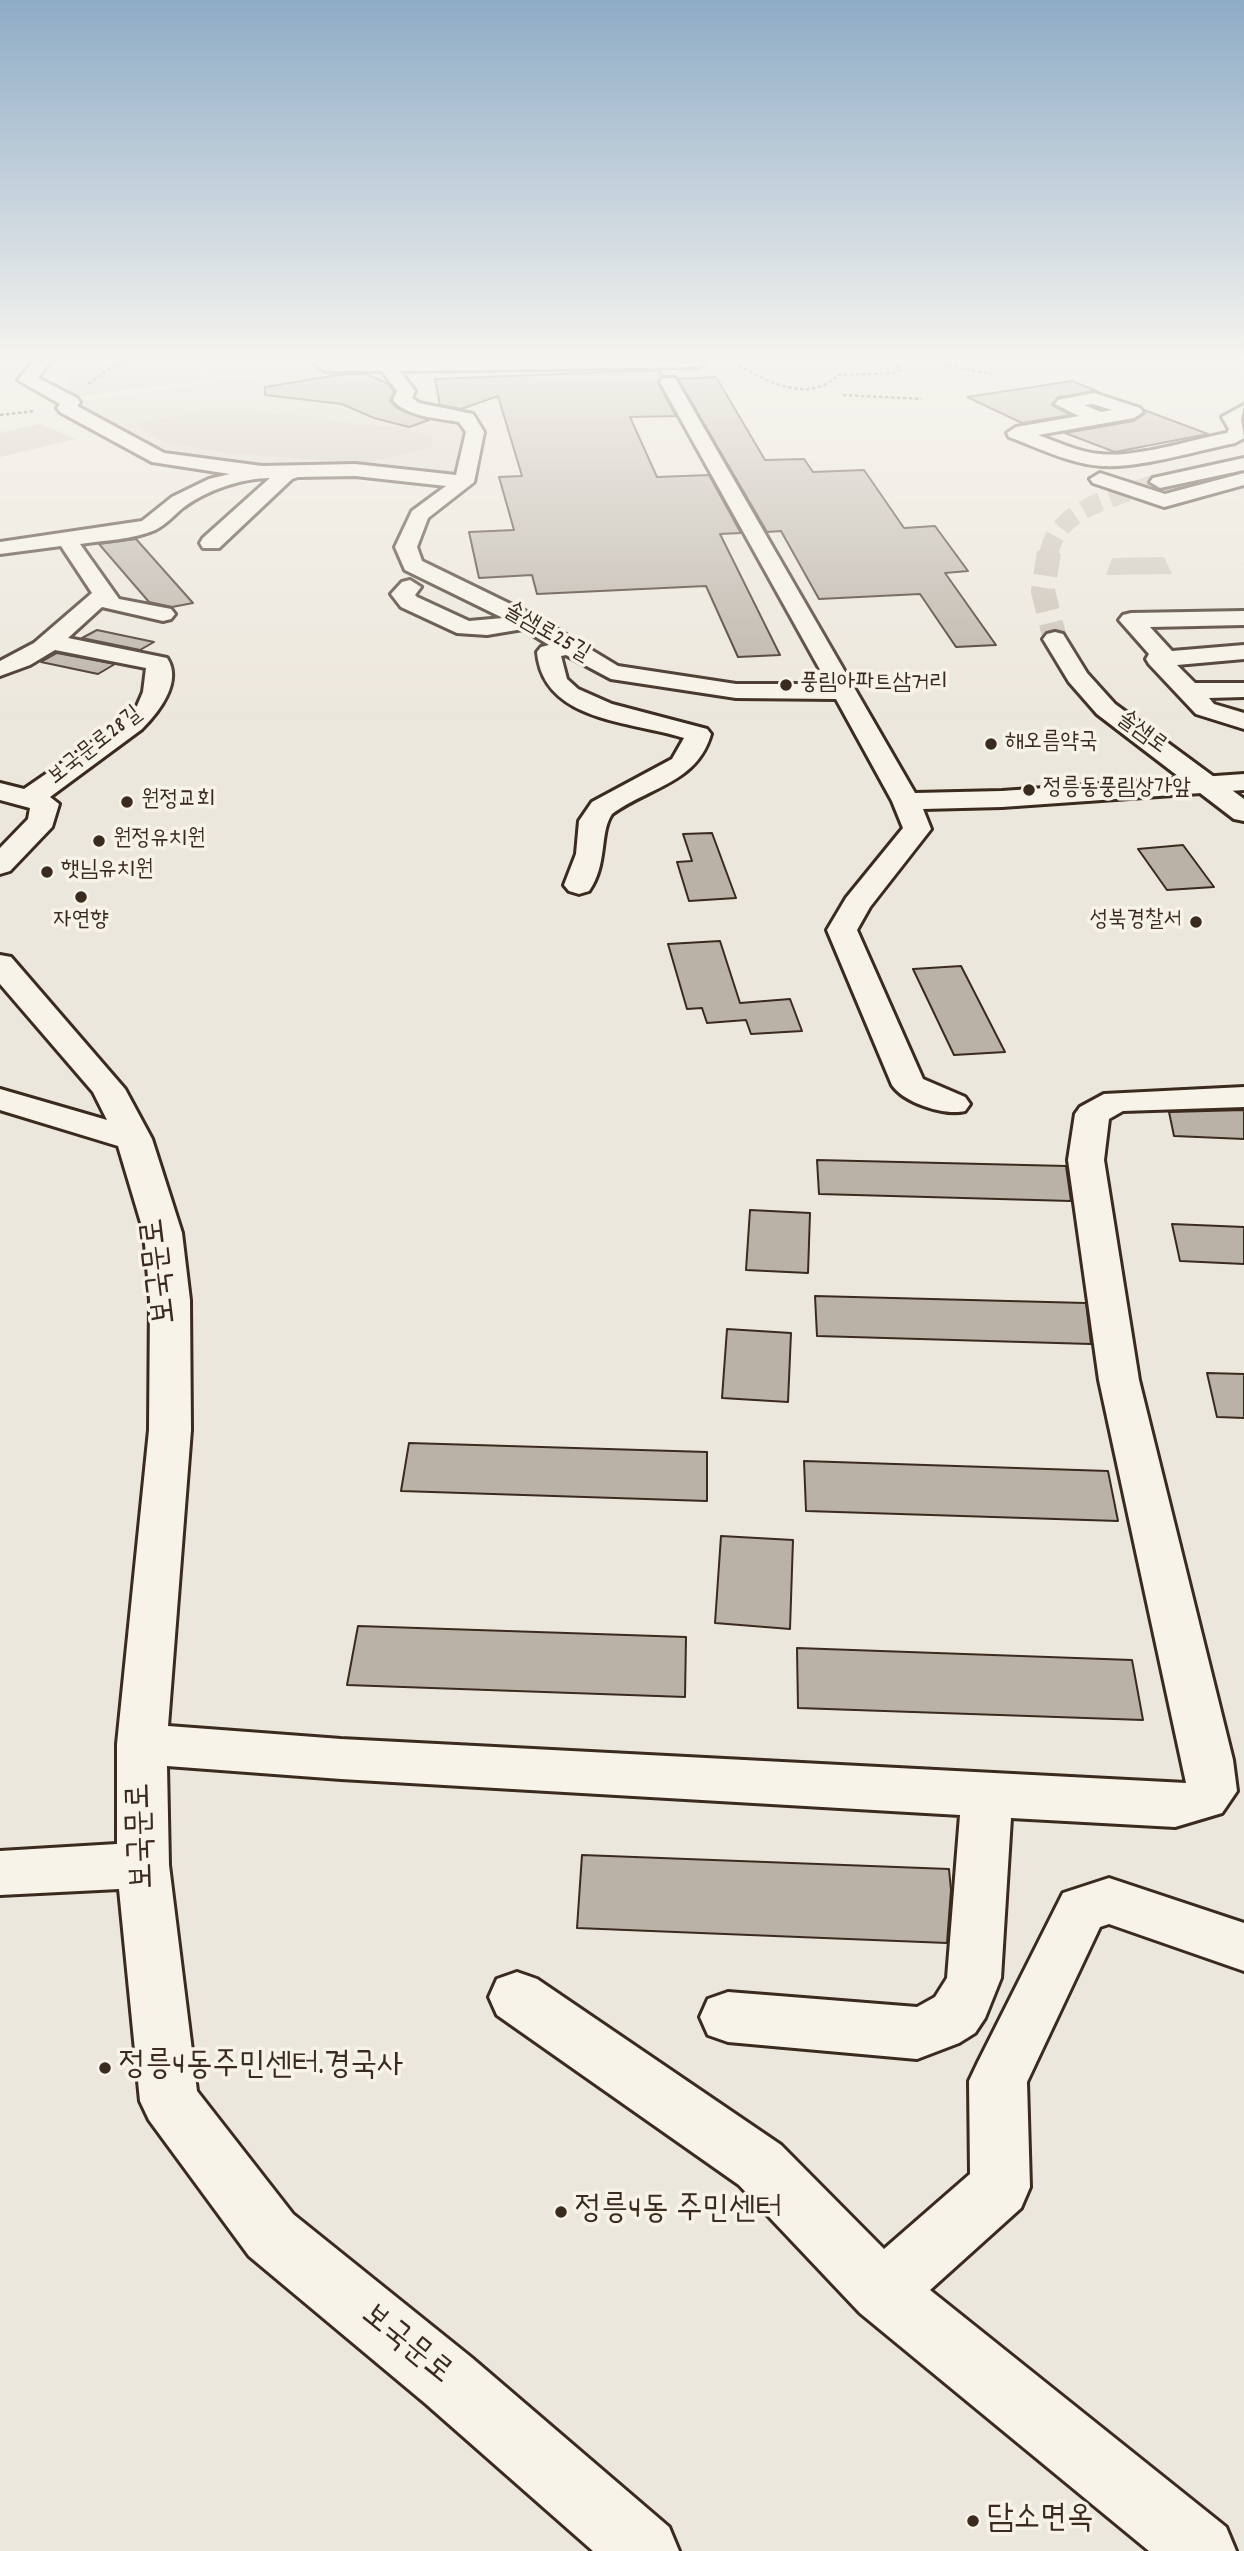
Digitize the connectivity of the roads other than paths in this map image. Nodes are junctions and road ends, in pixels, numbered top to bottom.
1 (224, 481) edge
2 (278, 481) edge
3 (455, 481) edge
4 (725, 481) edge
5 (1107, 481) edge
6 (1164, 481) edge
7 (1237, 481) edge
8 (464, 482) joint
9 (1160, 482) tunnel mouth
10 (67, 540) junction
11 (211, 543) dead end
12 (0, 548) edge
13 (410, 587) dead end
14 (106, 595) junction
15 (163, 614) dead end
16 (1244, 618) edge
17 (527, 621) junction
18 (1055, 639) tunnel mouth
19 (51, 642) junction
20 (570, 647) junction
21 (1244, 652) edge
22 (1166, 658) junction
23 (0, 669) edge
24 (1244, 690) edge
25 (1188, 691) junction
26 (844, 692) junction
27 (1244, 721) edge
28 (1244, 782) edge
29 (1210, 783) junction
30 (0, 791) edge
31 (30, 798) junction
32 (906, 801) junction
33 (1244, 813) edge
34 (0, 865) edge
35 (579, 885) dead end
36 (0, 964) edge
37 (1244, 1097) edge
38 (0, 1099) edge
39 (953, 1104) dead end
40 (134, 1139) junction
41 (142, 1744) junction
42 (987, 1796) junction
43 (142, 1865) junction
44 (0, 1874) edge
45 (1244, 1947) edge
46 (517, 1997) dead end
47 (727, 2017) dead end
48 (882, 2291) junction
49 (645, 2551) edge
50 (1202, 2551) edge

1 - 10 street
2 - 11 street
3 - 8 street
4 - 26 street
5 - 7 street
6 - 9 street
8 - 17 street, 솔샘로25길
10 - 12 street
10 - 14 street
13 - 17 street
14 - 15 street
14 - 19 street
16 - 22 street
17 - 20 street, 솔샘로25길
18 - 29 street, 솔샘로
19 - 23 street
19 - 31 street, 보국문로28길
20 - 26 street, 솔샘로25길
20 - 35 street
21 - 22 street
22 - 25 street
24 - 25 street
25 - 27 street
26 - 32 street
28 - 29 street
29 - 32 street
29 - 33 street, 솔샘로
30 - 31 street
31 - 34 street, 보국문로28길
32 - 39 street
36 - 40 street, 보국문로
37 - 42 street
38 - 40 street
40 - 41 street, 보국문로
41 - 42 street
41 - 43 street, 보국문로
42 - 47 street
43 - 44 street
43 - 49 street, 보국문로
45 - 48 street
46 - 48 street
48 - 50 street

